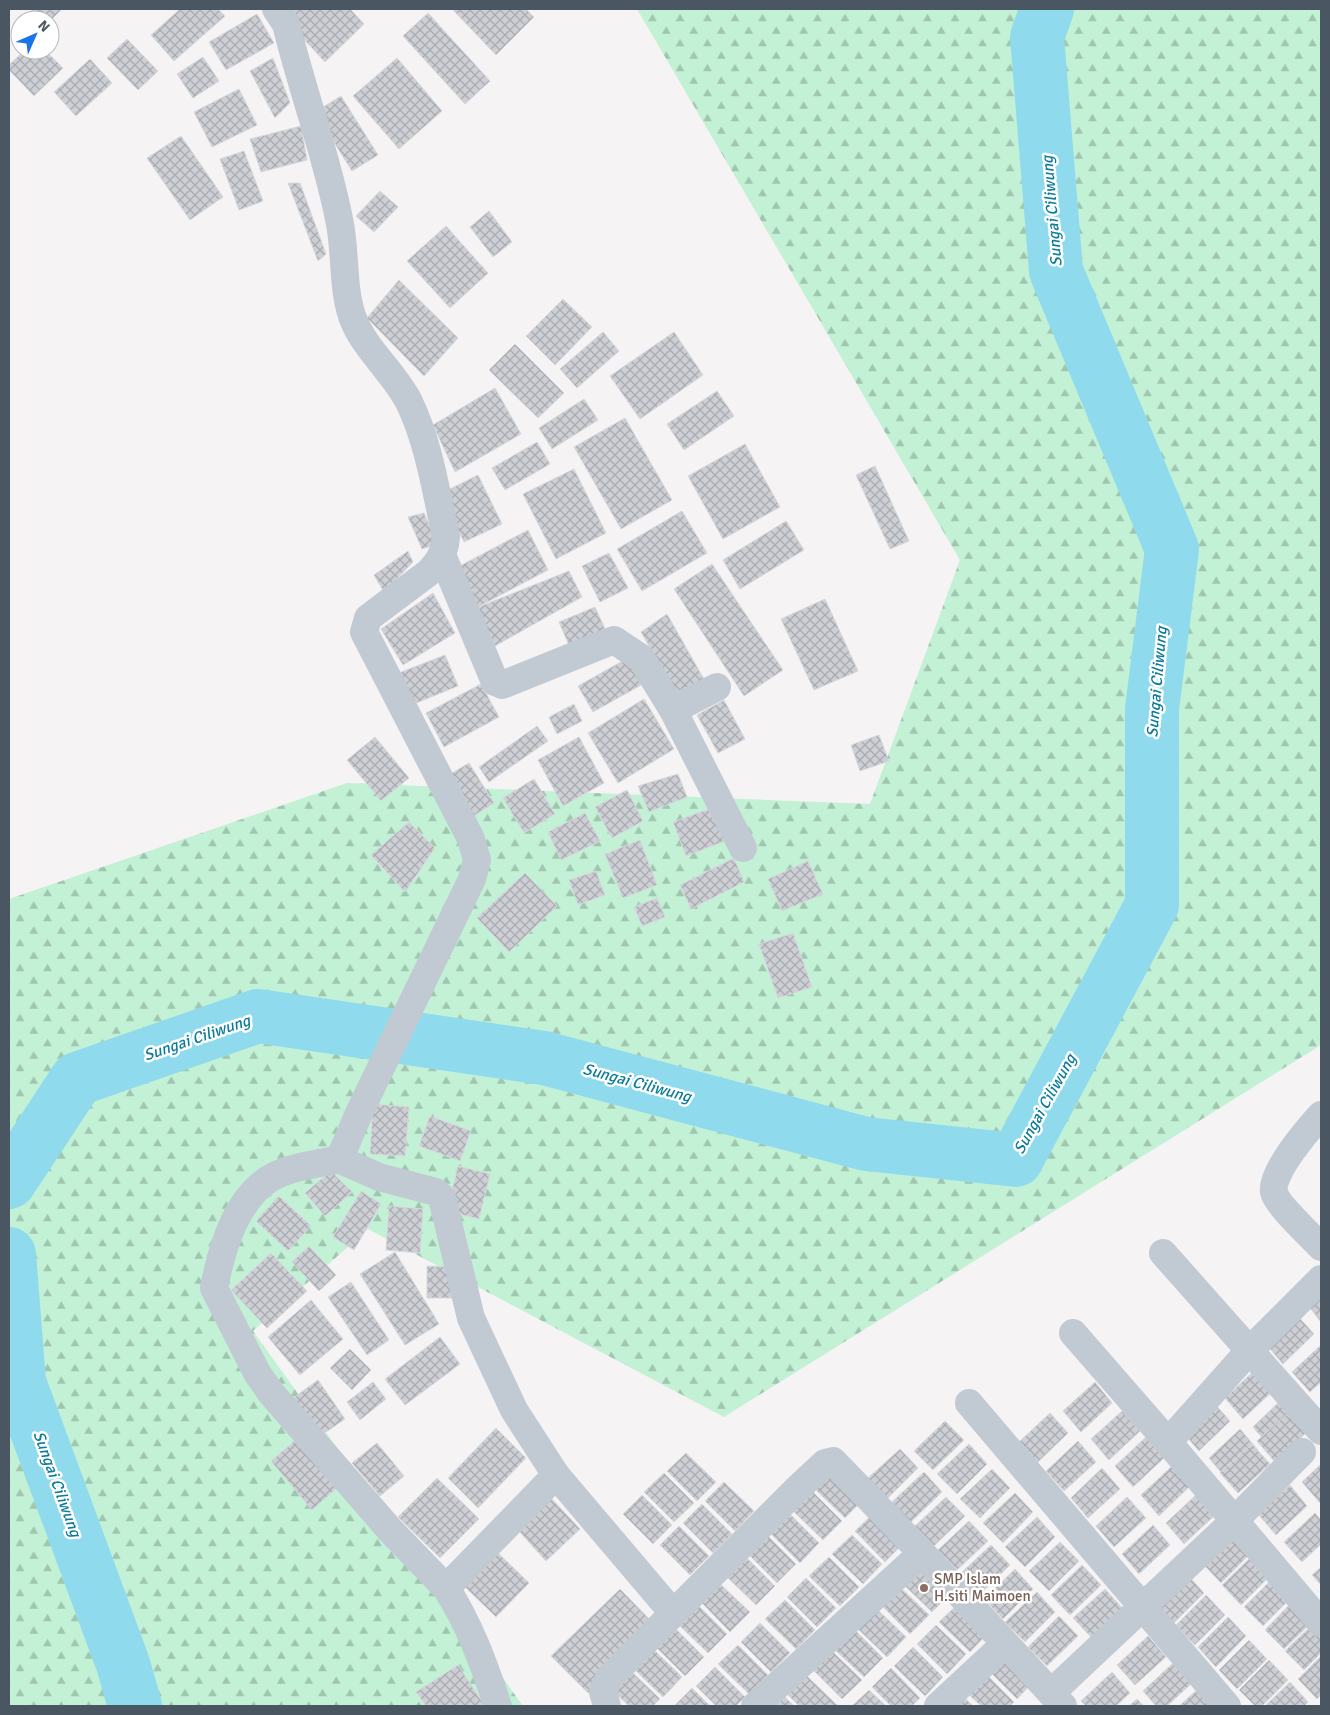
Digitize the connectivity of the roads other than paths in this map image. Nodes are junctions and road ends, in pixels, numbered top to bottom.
1 (276, 9) edge
2 (442, 555) junction
3 (717, 687) dead end
4 (673, 710) junction
5 (743, 848) dead end
6 (1321, 1115) edge
7 (338, 1160) junction
8 (1321, 1247) edge
9 (1163, 1253) dead end
10 (1321, 1279) edge
11 (1073, 1333) dead end
12 (1249, 1351) junction
13 (968, 1403) dead end
14 (1321, 1431) edge
15 (1168, 1442) junction
16 (1302, 1452) dead end
17 (556, 1475) junction
18 (1234, 1520) junction
19 (922, 1553) junction
20 (446, 1588) junction
21 (1142, 1607) junction
22 (673, 1612) junction
23 (1321, 1623) edge
24 (1005, 1644) junction
25 (1057, 1700) edge
26 (498, 1706) edge
27 (607, 1706) edge
28 (755, 1706) edge
29 (938, 1706) edge
30 (1226, 1706) edge

1 - 2 street
2 - 4 street
2 - 7 street
3 - 4 street
4 - 5 street
6 - 8 street
7 - 17 street
7 - 20 street
9 - 12 street
10 - 12 street
11 - 15 street
12 - 14 street
12 - 15 street
13 - 21 street
15 - 18 street
16 - 18 street
17 - 20 street
17 - 22 street
18 - 21 street
18 - 23 street
19 - 22 street
19 - 24 street
19 - 28 street
20 - 26 street
21 - 25 street
21 - 30 street
22 - 27 street
24 - 25 street
24 - 29 street

